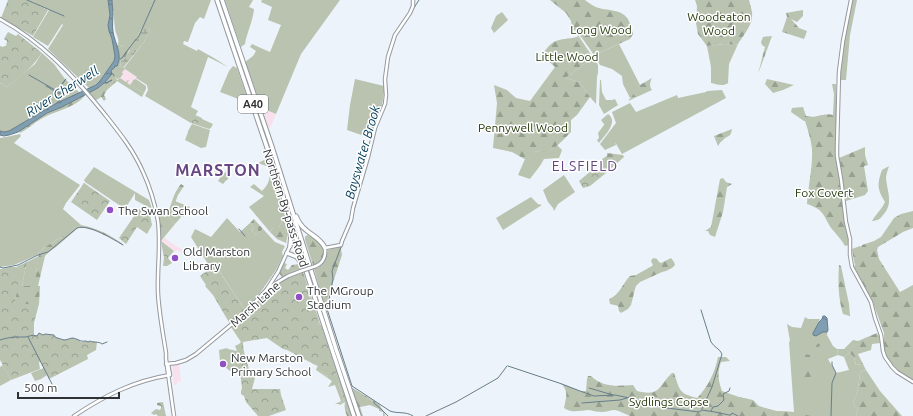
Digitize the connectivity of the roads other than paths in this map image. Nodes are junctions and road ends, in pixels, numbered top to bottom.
1 (217, 0) edge
2 (222, 0) edge
3 (414, 0) edge
4 (851, 0) edge
5 (0, 19) edge
6 (286, 189) junction
7 (287, 208) junction
8 (313, 236) junction
9 (289, 245) joint
10 (325, 248) junction
11 (305, 251) junction
12 (287, 253) junction
13 (278, 272) junction
14 (308, 277) junction
15 (282, 279) junction
16 (264, 292) junction
17 (167, 363) junction
18 (169, 375) junction
19 (913, 382) edge
20 (74, 416) edge
21 (174, 416) edge
22 (354, 416) edge
23 (359, 416) edge

1 - 7 highway, Northern By-pass Road / A40
2 - 6 highway, Northern By-pass Road / A40
3 - 10 main road
4 - 19 main road
5 - 17 main road
6 - 8 highway
6 - 11 highway, Northern By-pass Road / A40
7 - 9 highway
7 - 14 highway, Northern By-pass Road / A40
8 - 10 highway
8 - 11 highway
9 - 12 main road
10 - 15 main road, Marsh Lane, bridge
11 - 23 highway, Northern By-pass Road / A40
12 - 13 main road
12 - 14 highway
13 - 15 main road
13 - 16 main road
14 - 22 highway, Northern By-pass Road / A40
15 - 16 main road, Marsh Lane
16 - 17 main road, Marsh Lane
17 - 18 main road
18 - 20 main road
18 - 21 main road

